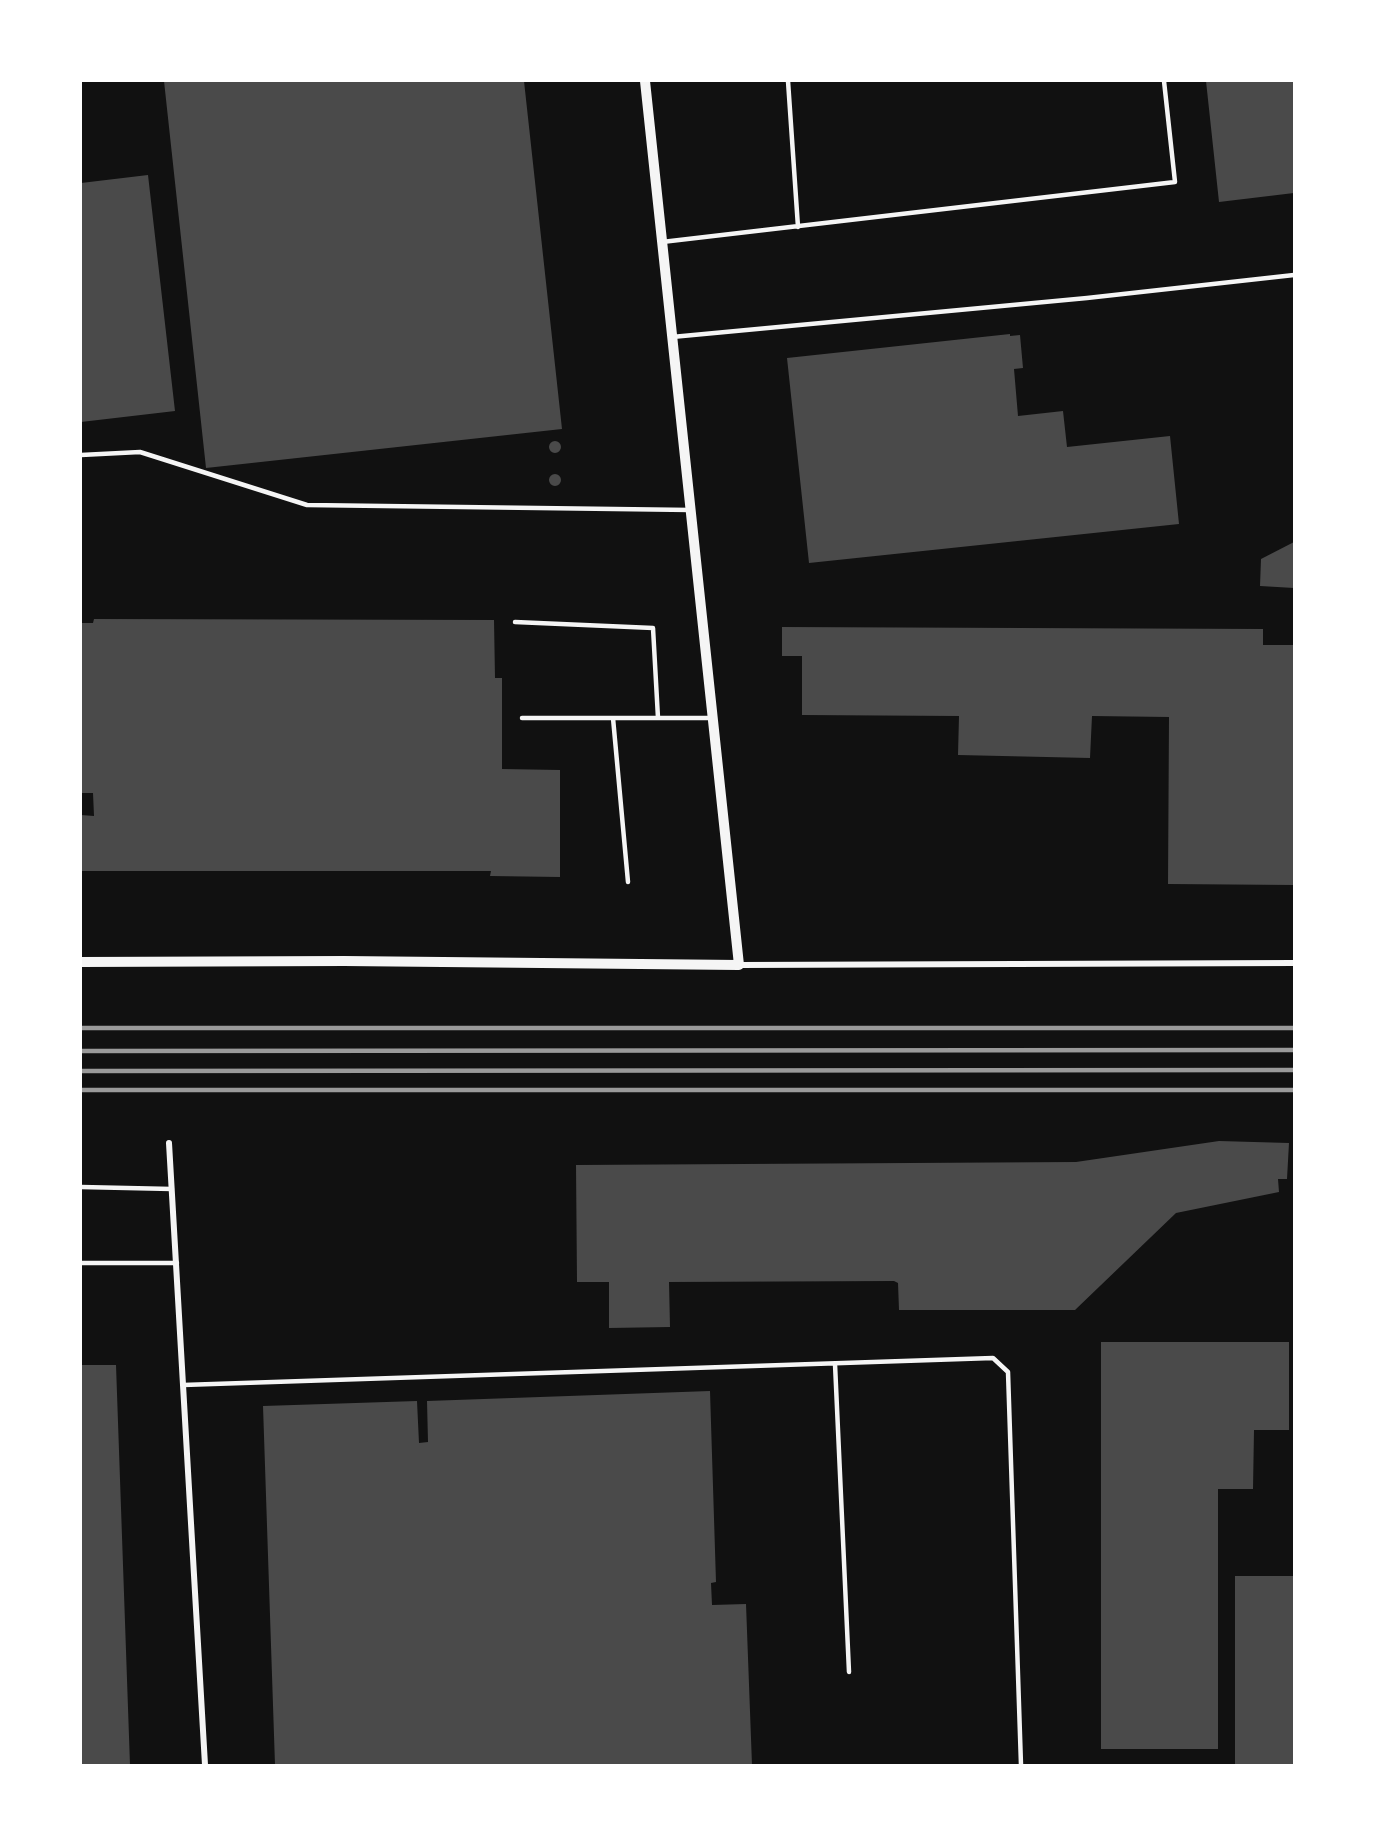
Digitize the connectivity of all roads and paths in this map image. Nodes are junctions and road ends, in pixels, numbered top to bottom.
1 (645, 81) edge
2 (788, 81) edge
3 (1164, 81) edge
4 (798, 227) junction
5 (662, 242) junction
6 (1294, 275) edge
7 (672, 337) junction
8 (81, 454) edge
9 (691, 510) junction
10 (515, 622) dead end
11 (522, 718) dead end
12 (613, 718) junction
13 (658, 718) junction
14 (713, 718) junction
15 (628, 882) dead end
16 (81, 962) edge
17 (1294, 963) edge
18 (739, 965) junction
19 (170, 1143) dead end
20 (81, 1186) edge
21 (172, 1189) junction
22 (81, 1263) edge
23 (177, 1263) junction
24 (835, 1364) junction
25 (183, 1385) junction
26 (849, 1672) dead end
27 (206, 1765) edge
28 (1021, 1765) edge

1 - 5 street
2 - 4 lane
3 - 4 lane
4 - 5 lane
5 - 7 street
6 - 7 lane
7 - 9 street
8 - 9 lane
9 - 14 street
10 - 13 lane
11 - 12 lane
12 - 13 lane
12 - 15 lane
13 - 14 lane
14 - 18 street
16 - 18 street
17 - 18 street
19 - 21 street
20 - 21 lane
21 - 23 street
22 - 23 lane
23 - 25 street
24 - 25 lane
24 - 26 lane
24 - 28 lane
25 - 27 street

